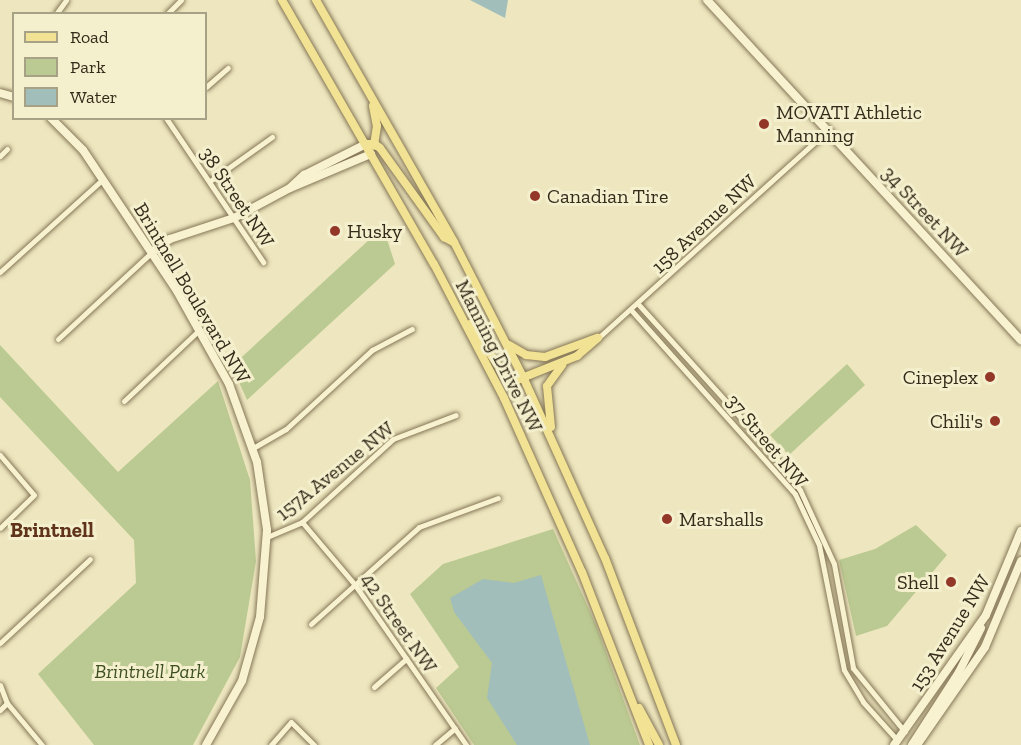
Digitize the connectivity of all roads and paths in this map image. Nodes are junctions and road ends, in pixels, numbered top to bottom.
1 (181, 0) edge
2 (282, 0) edge
3 (316, 0) edge
4 (707, 0) edge
5 (169, 12) edge
6 (228, 68) dead end
7 (207, 86) edge
8 (371, 97) junction
9 (53, 120) edge
10 (168, 120) edge
11 (828, 130) junction
12 (272, 137) dead end
13 (370, 144) junction
14 (7, 149) dead end
15 (371, 154) junction
16 (0, 156) edge
17 (103, 179) junction
18 (210, 181) junction
19 (290, 188) junction
20 (234, 218) junction
21 (454, 242) junction
22 (153, 251) junction
23 (263, 262) dead end
24 (0, 272) edge
25 (639, 305) junction
26 (632, 311) junction
27 (462, 315) junction
28 (412, 329) dead end
29 (199, 330) junction
30 (598, 338) junction
31 (58, 339) dead end
32 (505, 339) junction
33 (1021, 340) edge
34 (567, 361) junction
35 (524, 379) junction
36 (124, 400) dead end
37 (456, 414) dead end
38 (555, 442) junction
39 (253, 448) junction
40 (0, 455) edge
41 (498, 498) dead end
42 (302, 522) junction
43 (0, 528) edge
44 (1021, 531) edge
45 (267, 537) junction
46 (90, 559) dead end
47 (1021, 561) edge
48 (355, 585) junction
49 (986, 615) junction
50 (311, 624) dead end
51 (0, 644) edge
52 (406, 659) junction
53 (0, 685) edge
54 (374, 687) dead end
55 (629, 692) junction
56 (7, 703) junction
57 (0, 710) edge
58 (455, 728) junction
59 (904, 732) junction
60 (899, 744) edge
61 (914, 744) edge
62 (42, 745) edge
63 (206, 745) edge
64 (271, 745) edge
65 (314, 745) edge
66 (435, 745) edge
67 (466, 745) edge
68 (649, 745) edge
69 (659, 745) edge
70 (676, 745) edge

1 - 5 street
2 - 13 main road
3 - 8 main road, Manning Drive NW
4 - 11 street, 34 Street NW
6 - 7 street
8 - 13 main road
8 - 21 main road, Manning Drive NW
9 - 17 street, Brintnell Boulevard NW
10 - 18 street, 38 Street NW
11 - 25 street, 158 Avenue NW
11 - 33 street, 34 Street NW
12 - 18 street
13 - 15 main road
13 - 19 street
13 - 21 main road
14 - 16 street
15 - 19 street
15 - 27 main road, Manning Drive NW
17 - 22 street, Brintnell Boulevard NW
17 - 24 street
18 - 20 street, 38 Street NW
19 - 20 street
20 - 22 street
20 - 23 street, 38 Street NW
21 - 32 main road, Manning Drive NW
22 - 29 street, Brintnell Boulevard NW
22 - 31 street
25 - 26 street, 158 Avenue NW
25 - 59 street, 37 Street NW
26 - 30 street, 158 Avenue NW
26 - 60 street, 37 Street NW
27 - 35 main road
27 - 55 main road, Manning Drive NW
28 - 39 street
29 - 36 street
29 - 39 street, Brintnell Boulevard NW
30 - 32 main road
30 - 34 main road
32 - 35 main road, Manning Drive NW
34 - 35 main road
34 - 38 main road
35 - 38 main road, Manning Drive NW
37 - 42 street, 157A Avenue NW
38 - 70 main road, Manning Drive NW
39 - 45 street, Brintnell Boulevard NW
40 - 43 street
41 - 48 street
42 - 45 street, 157A Avenue NW
42 - 48 street, 42 Street NW
44 - 49 street, 153 Avenue NW
45 - 63 street, Brintnell Boulevard NW
46 - 51 street
47 - 61 street, 153 Avenue NW
48 - 50 street
48 - 52 street, 42 Street NW
49 - 59 street, 153 Avenue NW
49 - 61 street
52 - 54 street
52 - 58 street, 42 Street NW
53 - 56 street
55 - 68 main road, Manning Drive NW
55 - 69 main road
56 - 57 street
56 - 62 street
58 - 66 street
58 - 67 street, 42 Street NW
59 - 60 street, 153 Avenue NW
59 - 61 street
64 - 65 street

